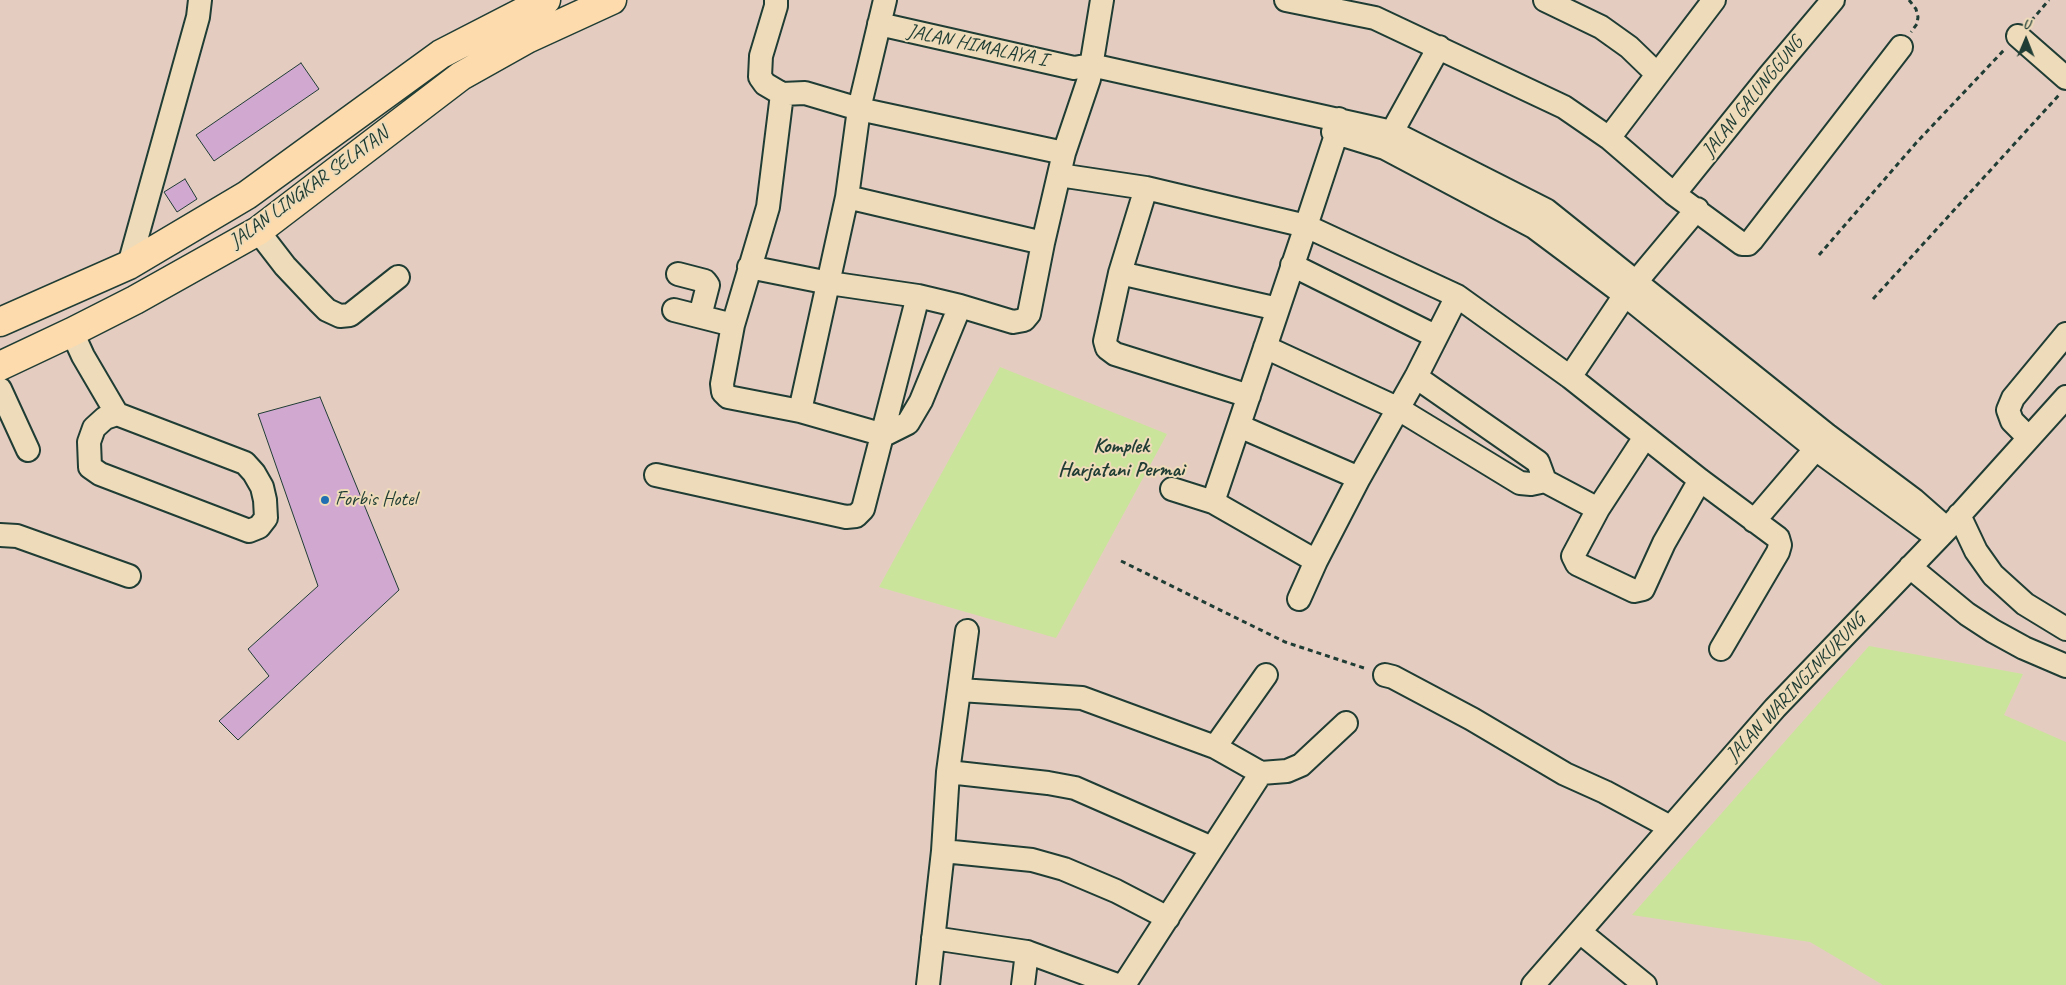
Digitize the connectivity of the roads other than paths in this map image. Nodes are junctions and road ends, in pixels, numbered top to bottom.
1 (200, 0) edge
2 (776, 0) edge
3 (884, 0) edge
4 (1102, 0) edge
5 (1288, 0) edge
6 (1545, 0) edge
7 (1714, 0) edge
8 (1833, 0) edge
9 (603, 5) edge
10 (522, 8) edge
11 (1378, 9) edge
12 (879, 24) junction
13 (2018, 36) road end
14 (1438, 47) junction
15 (1901, 47) road end
16 (1085, 70) junction
17 (1657, 74) junction
18 (2063, 86) edge
19 (782, 94) junction
20 (859, 109) junction
21 (1338, 126) junction
22 (1609, 138) junction
23 (1388, 140) junction
24 (1064, 153) junction
25 (1059, 175) junction
26 (1146, 188) junction
27 (1674, 194) junction
28 (847, 197) junction
29 (1696, 209) junction
30 (1306, 226) junction
31 (258, 231) junction
32 (1043, 242) junction
33 (129, 264) junction
34 (1292, 265) junction
35 (749, 267) junction
36 (1120, 273) junction
37 (678, 274) dead end
38 (398, 277) dead end
39 (829, 283) junction
40 (1630, 289) junction
41 (918, 296) junction
42 (1457, 296) junction
43 (960, 306) junction
44 (1278, 309) junction
45 (674, 310) dead end
46 (700, 316) junction
47 (0, 322) edge
48 (734, 325) junction
49 (2066, 334) edge
50 (65, 336) junction
51 (1435, 336) junction
52 (1265, 347) junction
53 (0, 366) edge
54 (1416, 377) junction
55 (1570, 377) junction
56 (0, 389) edge
57 (1249, 396) junction
58 (2066, 396) edge
59 (1397, 408) junction
60 (800, 411) junction
61 (111, 416) junction
62 (1239, 426) junction
63 (884, 434) junction
64 (1645, 437) junction
65 (2029, 438) junction
66 (1822, 442) junction
67 (28, 450) dead end
68 (656, 475) dead end
69 (1359, 478) junction
70 (1700, 480) junction
71 (1545, 481) junction
72 (1172, 489) dead end
73 (1213, 502) junction
74 (1598, 509) junction
75 (1754, 520) junction
76 (1948, 528) junction
77 (0, 536) edge
78 (1316, 560) junction
79 (1910, 567) junction
80 (129, 576) dead end
81 (1298, 599) dead end
82 (2064, 621) edge
83 (967, 631) dead end
84 (1720, 649) dead end
85 (2066, 666) edge
86 (1266, 675) dead end
87 (1385, 675) road end
88 (960, 690) junction
89 (1346, 723) dead end
90 (1215, 747) junction
91 (948, 772) junction
92 (1261, 773) junction
93 (1670, 827) junction
94 (1212, 848) junction
95 (943, 851) junction
96 (1168, 918) junction
97 (1580, 932) junction
98 (933, 938) junction
99 (1027, 952) junction
100 (1113, 984) edge
101 (928, 985) edge
102 (1023, 985) edge
103 (1533, 985) edge
104 (1645, 985) edge

1 - 33 street
2 - 19 street
3 - 12 street
4 - 16 street
5 - 11 street
6 - 17 street
7 - 17 street
8 - 27 street, JALAN GALUNGGUNG
9 - 31 highway, JALAN LINGKAR SELATAN
10 - 33 highway, JALAN LINGKAR SELATAN
11 - 14 street
12 - 16 street, JALAN HIMALAYA I
12 - 20 street
13 - 18 street
14 - 22 street
14 - 23 street
15 - 29 street
16 - 21 street, JALAN HIMALAYA I
16 - 24 street
17 - 22 street
19 - 20 street
19 - 35 street
20 - 24 street
20 - 28 street
21 - 23 street, JALAN HIMALAYA I
21 - 30 street
22 - 27 street
23 - 40 street, JALAN HIMALAYA I
24 - 25 street
25 - 26 street
25 - 32 street
26 - 30 street
26 - 36 street
27 - 29 street
28 - 32 street
28 - 39 street
29 - 40 street
30 - 34 street
30 - 42 street
31 - 38 street
31 - 50 highway, JALAN LINGKAR SELATAN
32 - 43 street
33 - 47 highway, JALAN LINGKAR SELATAN
34 - 44 street
34 - 51 street
35 - 39 street
35 - 48 street
36 - 44 street
36 - 57 street
37 - 46 street
39 - 41 street
39 - 60 street
40 - 55 street
40 - 66 street, JALAN HIMALAYA I
41 - 43 street
41 - 63 street
42 - 51 street
42 - 55 street
43 - 63 street
44 - 52 street
45 - 46 street
46 - 48 street
48 - 60 street
49 - 65 street
50 - 53 highway, JALAN LINGKAR SELATAN
50 - 61 street
51 - 54 street
52 - 57 street
52 - 59 street
54 - 59 street
54 - 71 street
55 - 64 street
56 - 67 street
57 - 62 street
58 - 65 street, JALAN WARINGINKURUNG
59 - 69 street
59 - 71 street
60 - 63 street
61 - 61 street
62 - 69 street
62 - 73 street
63 - 68 street
64 - 70 street
64 - 74 street
65 - 76 street, JALAN WARINGINKURUNG
66 - 75 street
66 - 76 street, JALAN HIMALAYA I
69 - 78 street
70 - 74 street
70 - 75 street
71 - 74 street
72 - 73 street
73 - 78 street
75 - 84 street
76 - 79 street, JALAN WARINGINKURUNG
76 - 82 street
77 - 80 street
78 - 81 street
79 - 85 street
79 - 93 street, JALAN WARINGINKURUNG
83 - 88 street
86 - 90 street
87 - 93 street
88 - 90 street
88 - 91 street
89 - 92 street
90 - 92 street
91 - 94 street
91 - 95 street
92 - 94 street
93 - 97 street, JALAN WARINGINKURUNG
94 - 96 street
95 - 96 street
95 - 98 street
96 - 100 street
97 - 103 street, JALAN WARINGINKURUNG
97 - 104 street
98 - 99 street
98 - 101 street
99 - 100 street
99 - 102 street

